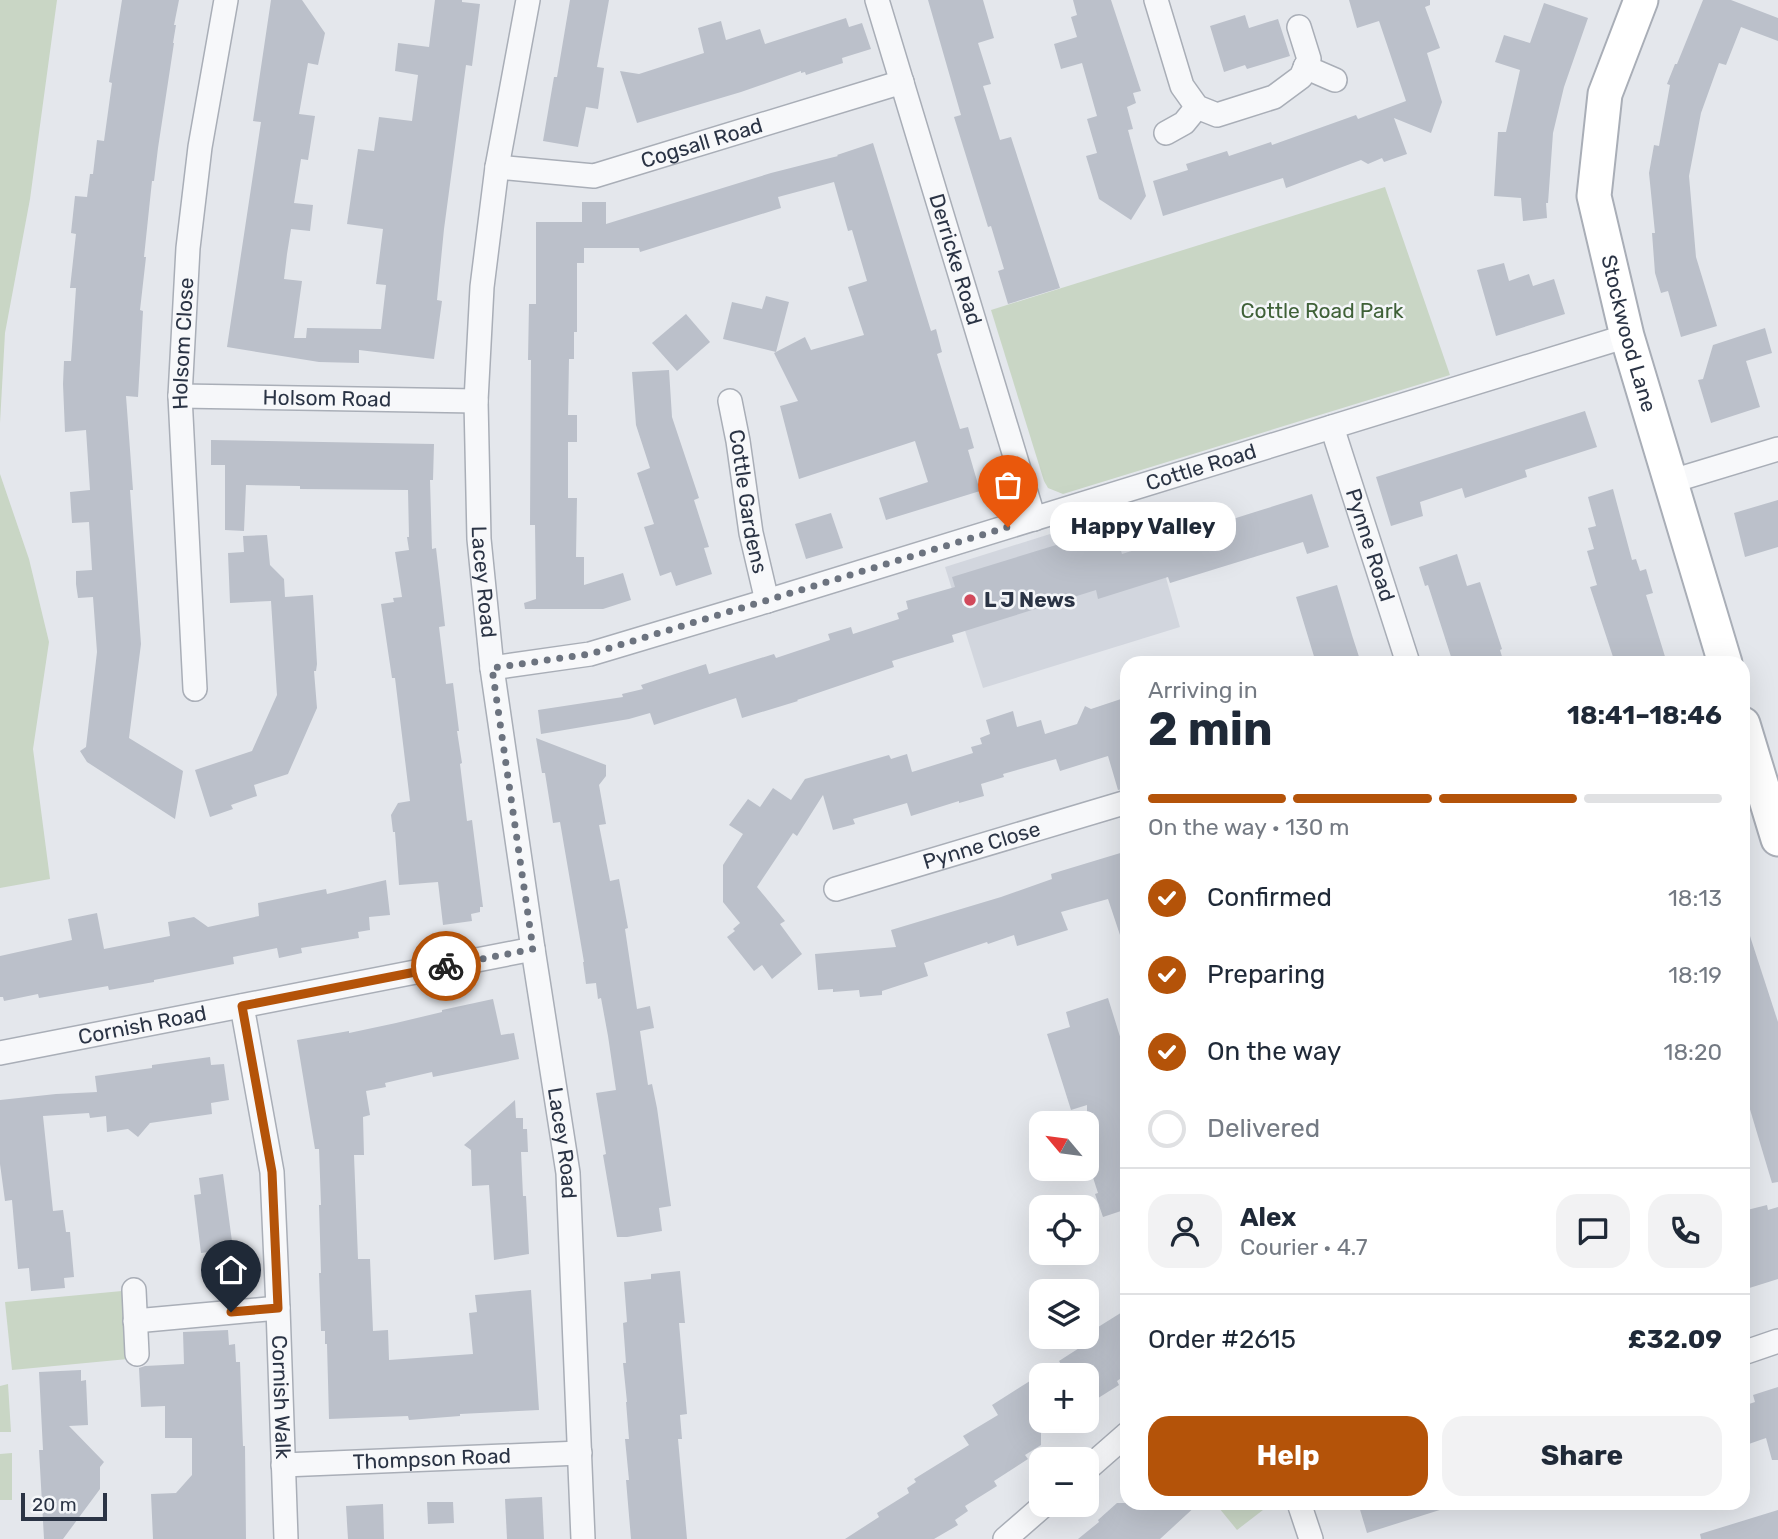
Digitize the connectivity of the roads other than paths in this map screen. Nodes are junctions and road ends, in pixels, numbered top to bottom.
1 (226, 0) edge
2 (528, 0) edge
3 (877, 0) edge
4 (1156, 0) edge
5 (1641, 0) edge
6 (1299, 27) dead end
7 (1305, 67) junction
8 (1335, 80) dead end
9 (902, 82) junction
10 (1197, 107) junction
11 (1166, 132) dead end
12 (497, 167) junction
13 (1627, 336) junction
14 (180, 396) junction
15 (476, 401) junction
16 (730, 401) dead end
17 (1332, 427) junction
18 (1778, 449) edge
19 (1669, 482) junction
20 (1034, 519) junction
21 (767, 601) junction
22 (1406, 656) edge
23 (1723, 656) edge
24 (492, 668) junction
25 (195, 689) dead end
26 (1750, 747) edge
27 (1120, 804) edge
28 (1778, 839) edge
29 (836, 889) dead end
30 (533, 949) junction
31 (242, 1006) junction
32 (0, 1053) edge
33 (134, 1290) dead end
34 (278, 1308) junction
35 (135, 1321) junction
36 (1778, 1341) edge
37 (1750, 1351) edge
38 (137, 1354) dead end
39 (1120, 1440) edge
40 (580, 1453) junction
41 (1099, 1458) edge
42 (283, 1465) junction
43 (1301, 1510) edge
44 (1030, 1517) edge
45 (286, 1539) edge
46 (583, 1539) edge
47 (1005, 1539) edge
48 (1311, 1539) edge

1 - 14 street, Holsom Close
2 - 12 street, Lacey Road
3 - 9 street, Derricke Road
4 - 10 street
5 - 13 street, Stockwood Lane
6 - 7 street
7 - 8 street
7 - 10 street
9 - 12 street, Cogsall Road
9 - 20 street, Derricke Road
10 - 11 street
12 - 15 street, Lacey Road
13 - 17 street, Cottle Road
13 - 19 street, Stockwood Lane
14 - 15 street, Holsom Road
14 - 25 street, Holsom Close
15 - 24 street, Lacey Road
16 - 21 street, Cottle Gardens
17 - 20 street, Cottle Road
17 - 22 street, Pynne Road
18 - 19 street
19 - 23 street, Stockwood Lane
20 - 21 street, Cottle Road
21 - 24 street, Cottle Road
24 - 30 street, Lacey Road
26 - 28 street
27 - 29 street, Pynne Close
30 - 31 street, Cornish Road
30 - 40 street, Lacey Road
31 - 32 street, Cornish Road
31 - 34 street, Cornish Walk
33 - 35 street
34 - 35 street
34 - 42 street, Cornish Walk
35 - 38 street
36 - 37 street
39 - 41 street
40 - 42 street, Thompson Road
40 - 46 street, Lacey Road
42 - 45 street, Cornish Walk
43 - 48 street
44 - 47 street

